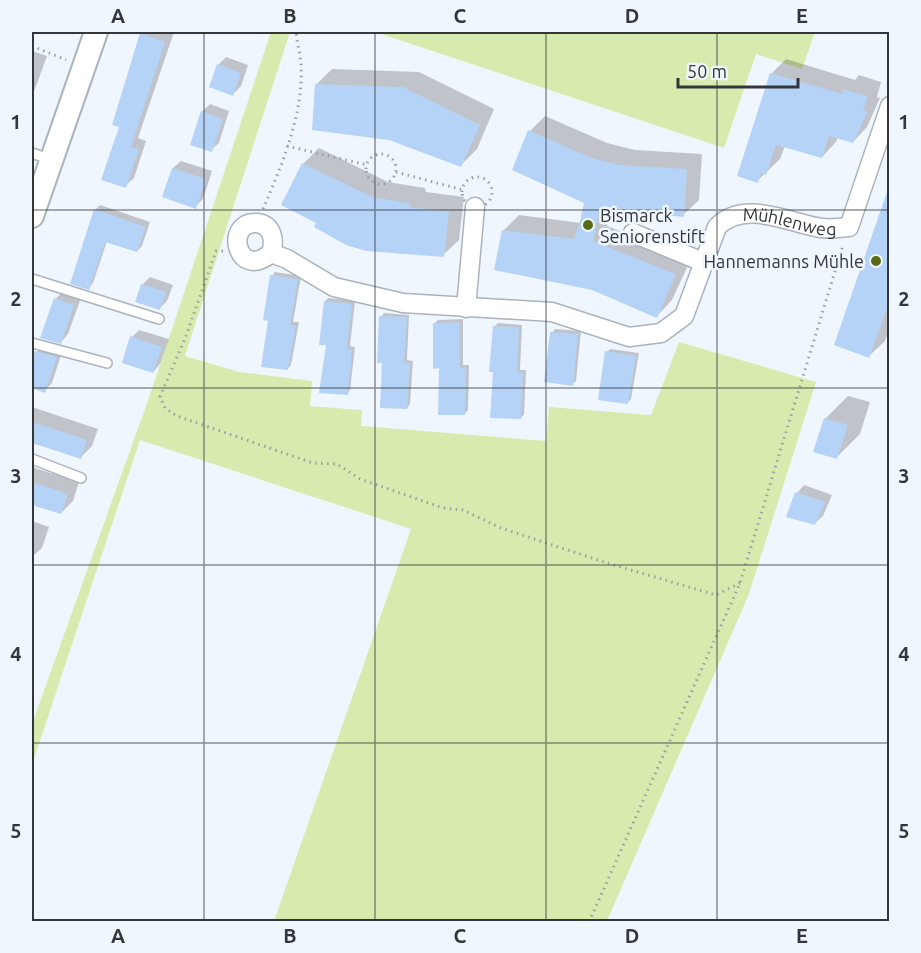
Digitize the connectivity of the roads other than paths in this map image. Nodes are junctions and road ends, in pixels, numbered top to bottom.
1 (96, 32) edge
2 (890, 106) edge
3 (41, 157) edge
4 (475, 207) dead end
5 (32, 212) edge
6 (633, 232) dead end
7 (271, 253) junction
8 (703, 262) junction
9 (32, 279) edge
10 (466, 308) junction
11 (159, 320) dead end
12 (32, 343) edge
13 (107, 363) dead end
14 (32, 459) edge
15 (81, 478) dead end

1 - 3 street
2 - 8 street, Mühlenweg
3 - 5 street
4 - 10 street
6 - 8 street
7 - 7 street
7 - 10 street, Mühlenweg
8 - 10 street, Mühlenweg
9 - 11 lane
12 - 13 lane
14 - 15 lane

